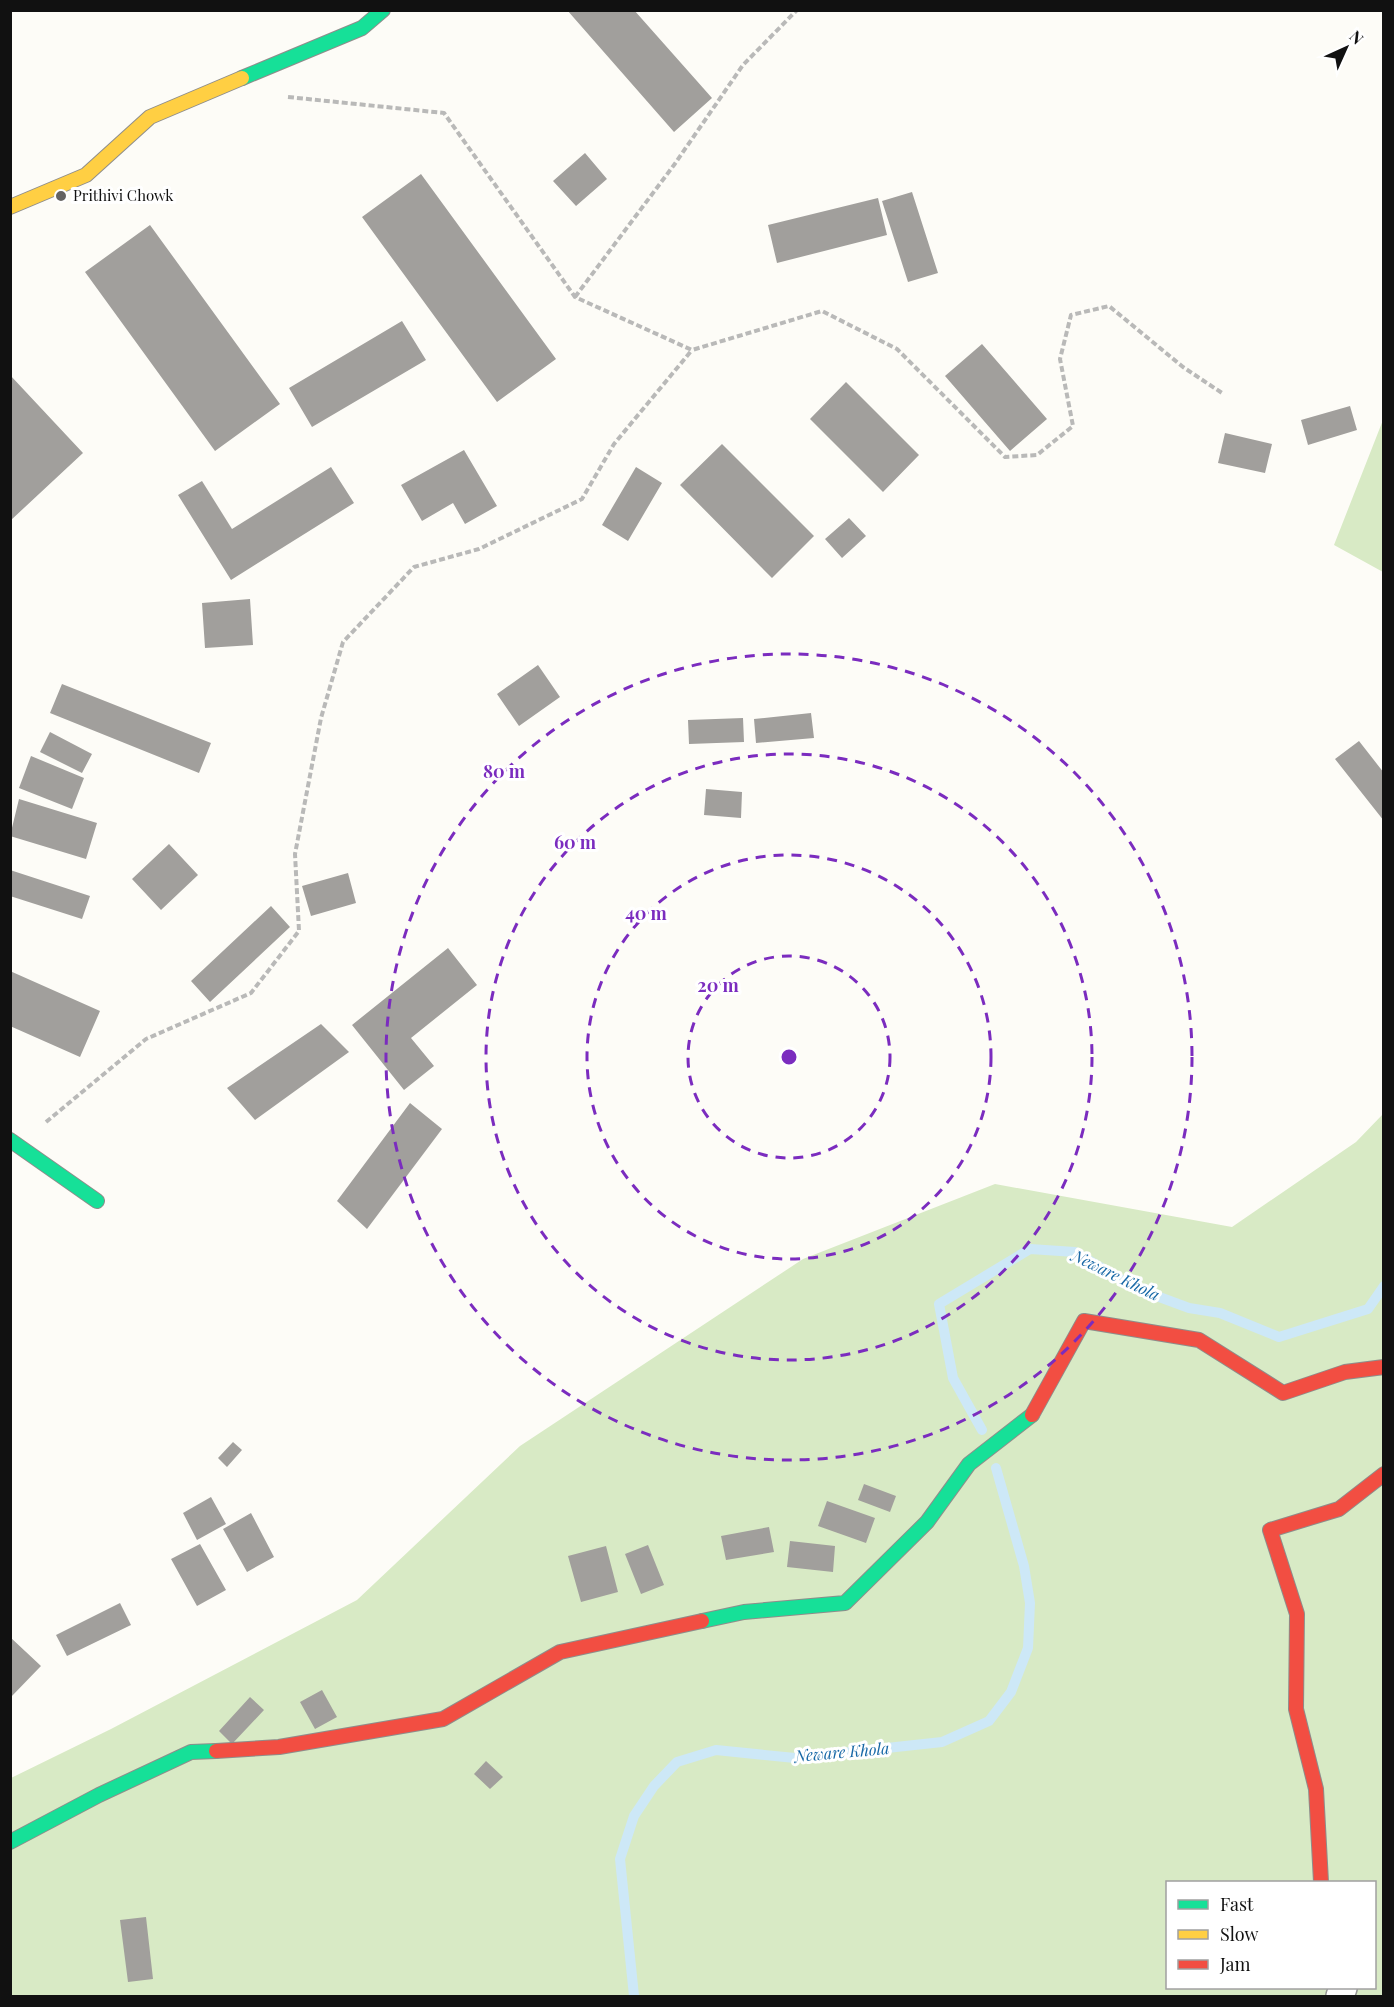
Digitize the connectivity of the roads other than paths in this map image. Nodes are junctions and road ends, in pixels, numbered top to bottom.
1 (383, 10) edge
2 (10, 207) edge
3 (15, 1142) edge
4 (97, 1201) dead end
5 (1383, 1367) edge
6 (1383, 1474) edge
7 (10, 1842) edge
8 (1321, 1881) edge

1 - 2 street
3 - 4 street
5 - 7 street
6 - 8 street

